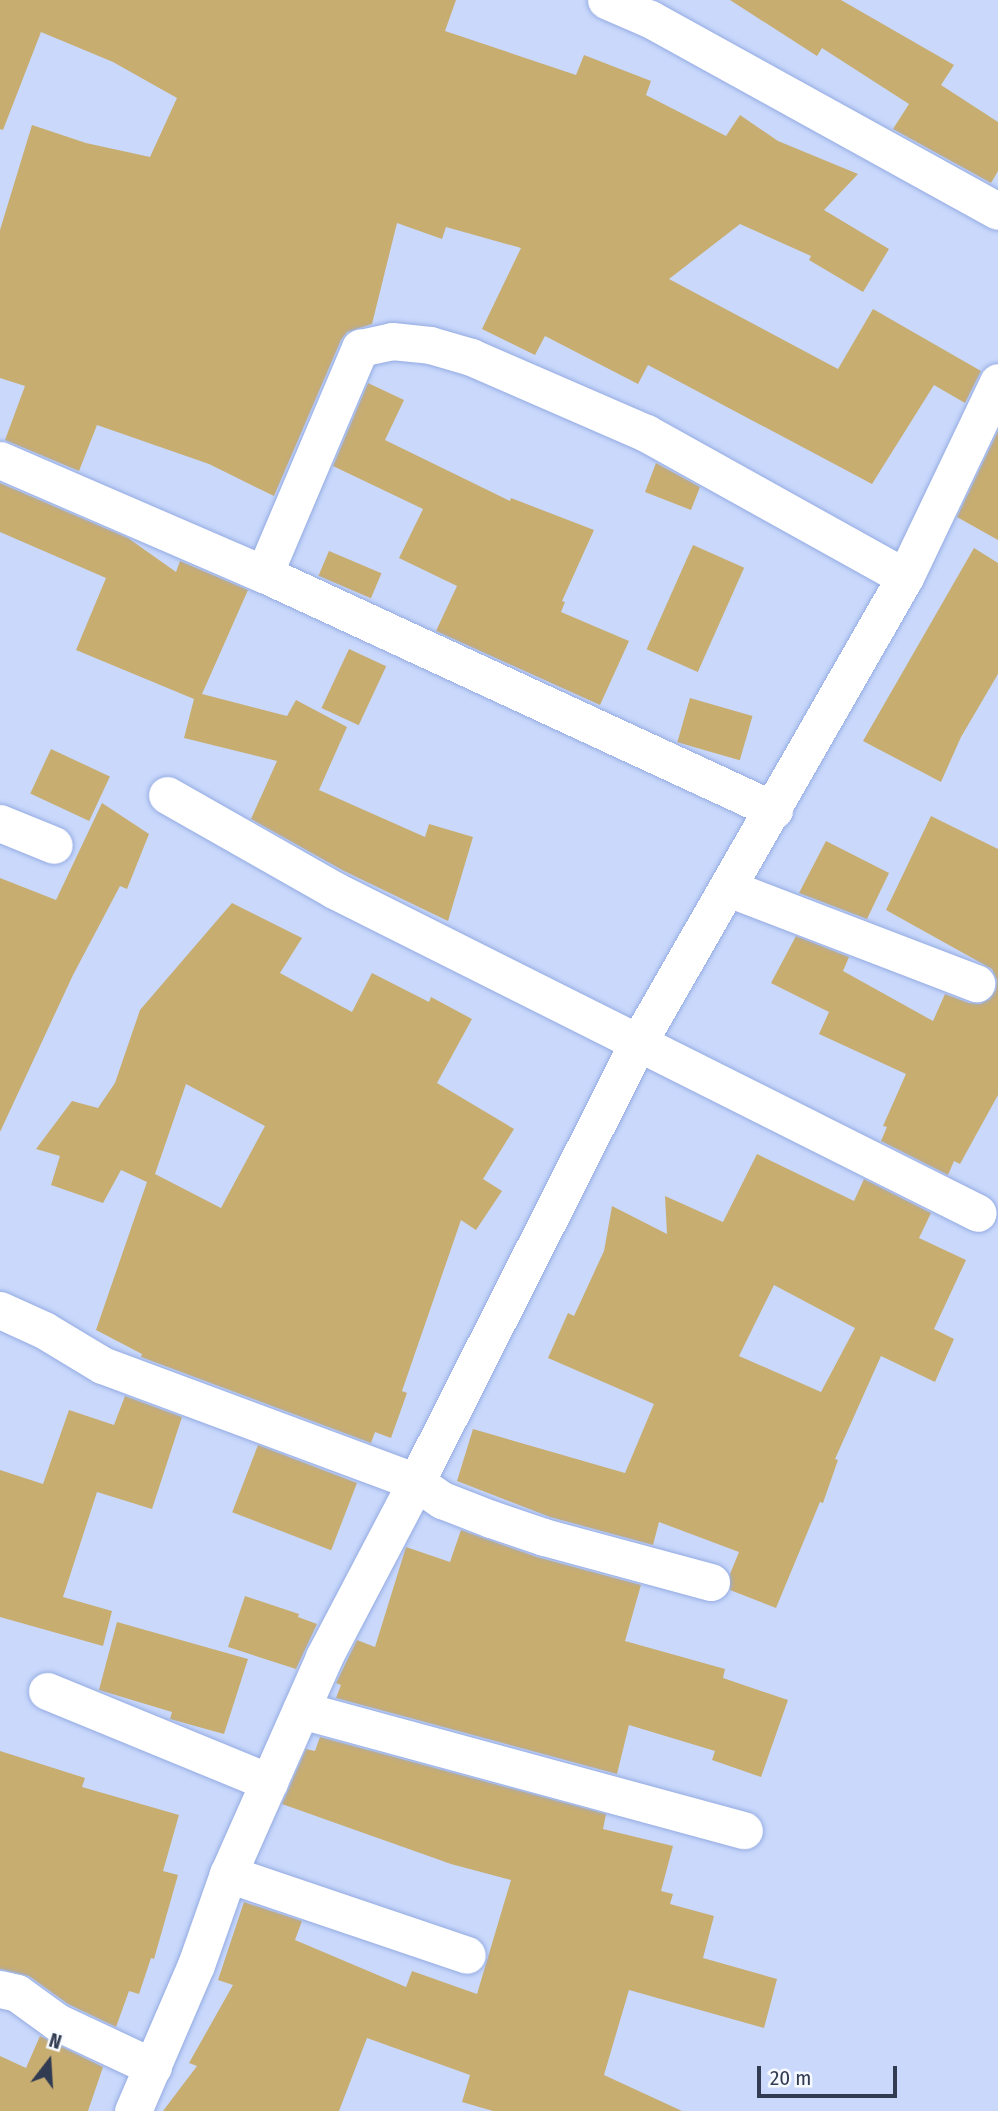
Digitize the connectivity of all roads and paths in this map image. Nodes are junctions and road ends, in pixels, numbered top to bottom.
1 (606, 0) edge
2 (998, 211) edge
3 (993, 405) edge
4 (0, 460) edge
5 (264, 574) junction
6 (905, 577) junction
7 (167, 795) dead end
8 (774, 810) junction
9 (0, 823) edge
10 (54, 845) dead end
11 (728, 888) junction
12 (976, 983) dead end
13 (639, 1041) junction
14 (978, 1213) dead end
15 (0, 1310) edge
16 (416, 1482) junction
17 (711, 1582) dead end
18 (47, 1691) dead end
19 (301, 1710) junction
20 (269, 1782) junction
21 (744, 1830) dead end
22 (228, 1874) junction
23 (467, 1955) dead end
24 (0, 1989) edge
25 (153, 2067) junction
26 (134, 2111) edge

1 - 2 street
3 - 6 street
4 - 5 street
5 - 6 street
5 - 8 street
6 - 8 street
7 - 13 street
8 - 11 street
9 - 10 street
11 - 12 street
11 - 13 street
13 - 14 street
13 - 16 street
15 - 16 street
16 - 17 street
16 - 19 street
18 - 20 street
19 - 20 street
19 - 21 street
20 - 22 street
22 - 23 street
22 - 25 street
24 - 25 street
25 - 26 street

